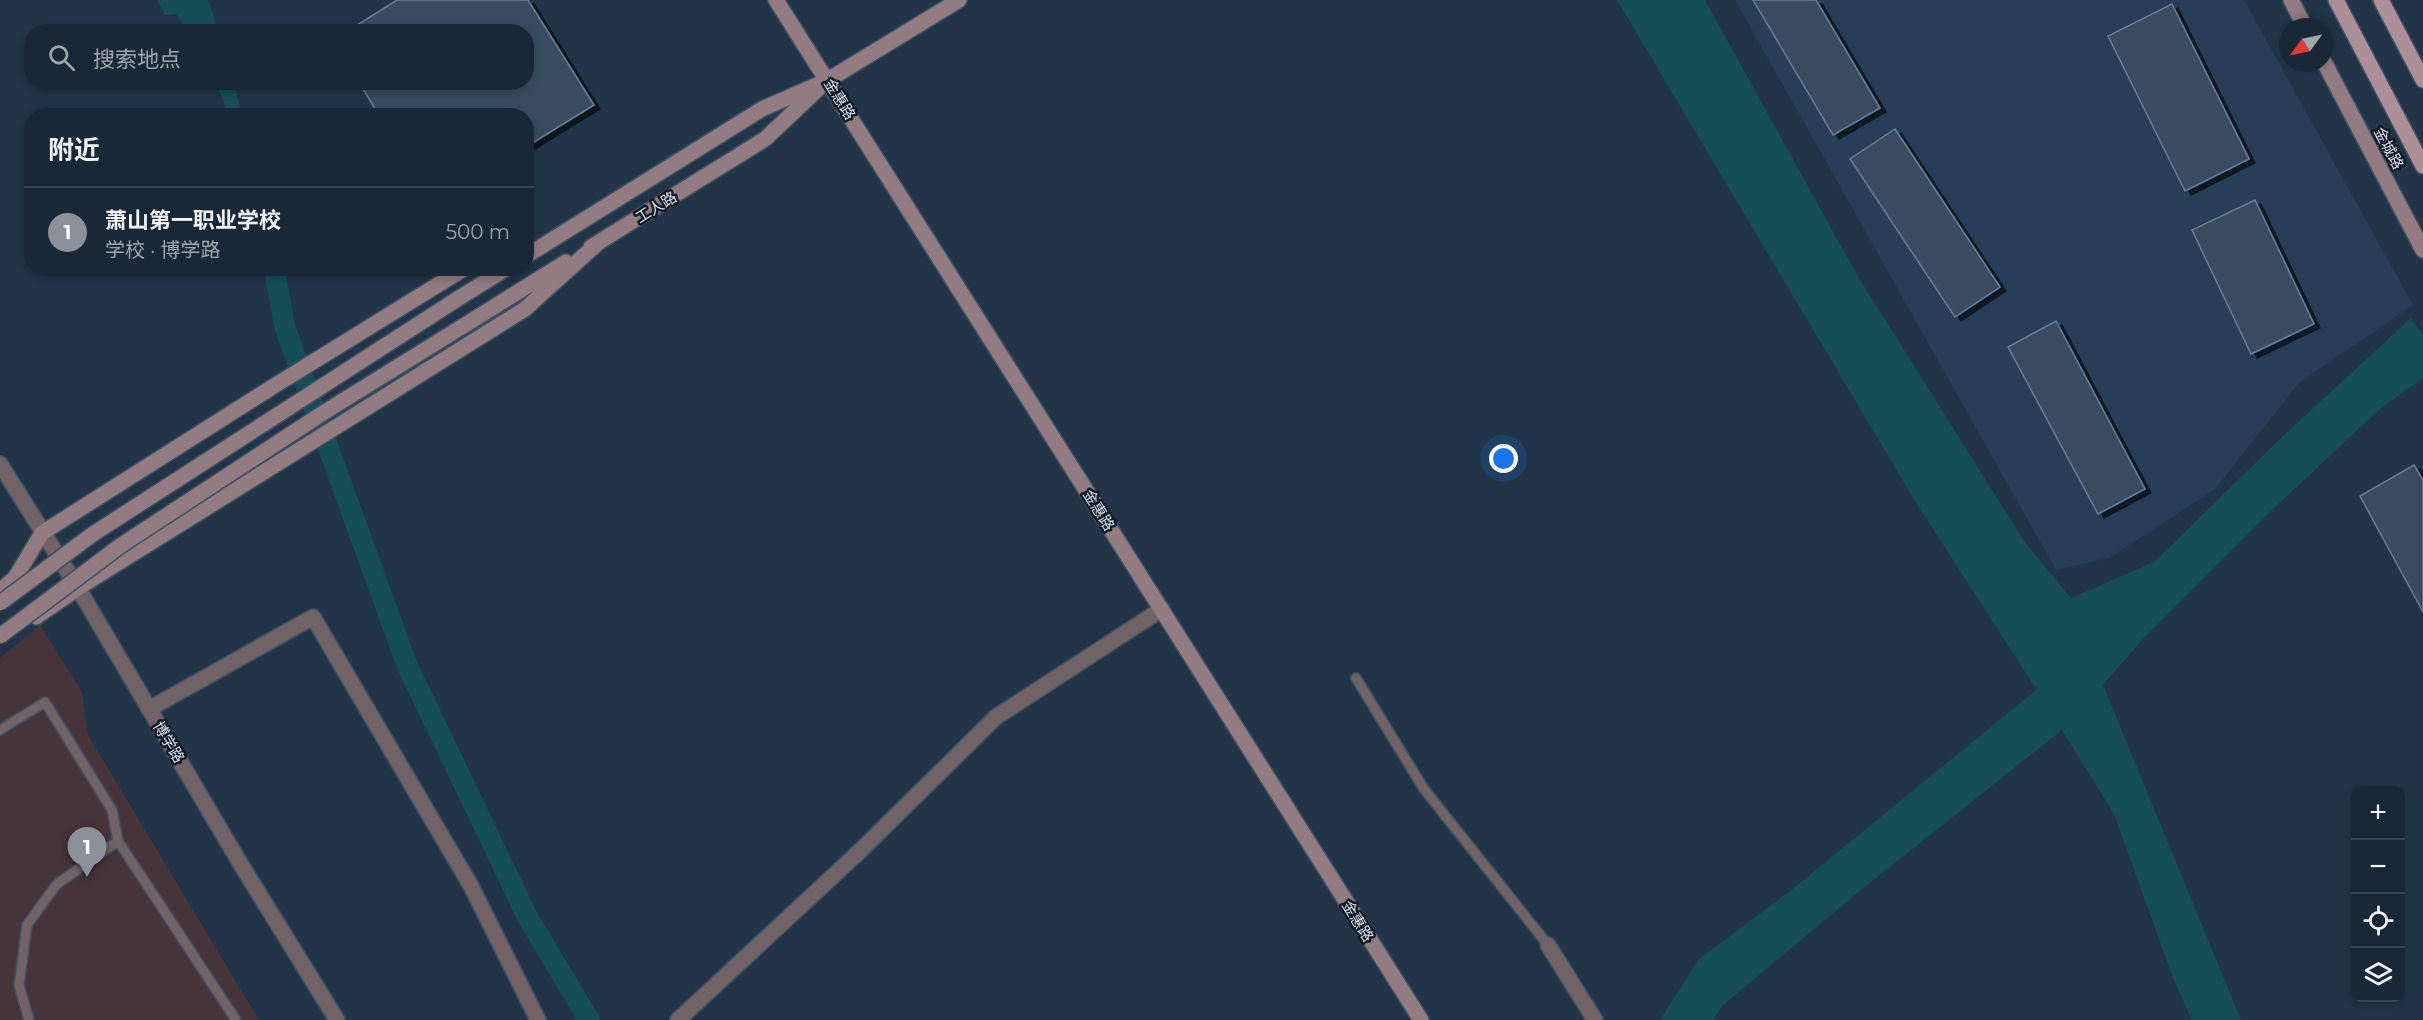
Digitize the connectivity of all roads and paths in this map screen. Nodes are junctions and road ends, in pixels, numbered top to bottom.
1 (776, 0) edge
2 (959, 0) edge
3 (2291, 0) edge
4 (2336, 0) edge
5 (2381, 0) edge
6 (2300, 18) edge
7 (2329, 72) edge
8 (828, 80) junction
9 (2423, 80) edge
10 (2423, 166) edge
11 (586, 219) junction
12 (534, 240) edge
13 (599, 242) junction
14 (2423, 250) edge
15 (534, 251) edge
16 (452, 276) edge
17 (494, 276) edge
18 (0, 464) edge
19 (42, 532) junction
20 (78, 588) junction
21 (0, 591) edge
22 (0, 603) edge
23 (1162, 609) junction
24 (0, 636) edge
25 (0, 644) edge
26 (1356, 678) dead end
27 (149, 709) junction
28 (0, 730) edge
29 (118, 841) junction
30 (1548, 945) joint
31 (29, 1020) edge
32 (236, 1020) edge
33 (337, 1020) edge
34 (538, 1020) edge
35 (678, 1020) edge
36 (1421, 1020) edge
37 (1595, 1020) edge

1 - 8 main road, 金惠路
2 - 8 main road, 工人路
3 - 6 main road
4 - 10 main road, 金城路
5 - 9 main road
7 - 14 main road, 金城路
8 - 11 main road, 工人路
8 - 13 main road, 工人路
8 - 23 main road, 金惠路
11 - 12 main road
11 - 15 main road, 工人路
13 - 20 main road
13 - 24 main road, 工人路, bridge
16 - 19 main road
17 - 22 main road, bridge
18 - 19 street, 博学路
19 - 20 street, 博学路
19 - 21 main road
20 - 25 main road
20 - 27 street, 博学路
23 - 35 street
23 - 36 main road, 金惠路
26 - 30 lane
27 - 33 street, 博学路
27 - 34 street
28 - 29 lane
29 - 31 lane
29 - 32 lane
30 - 37 street

